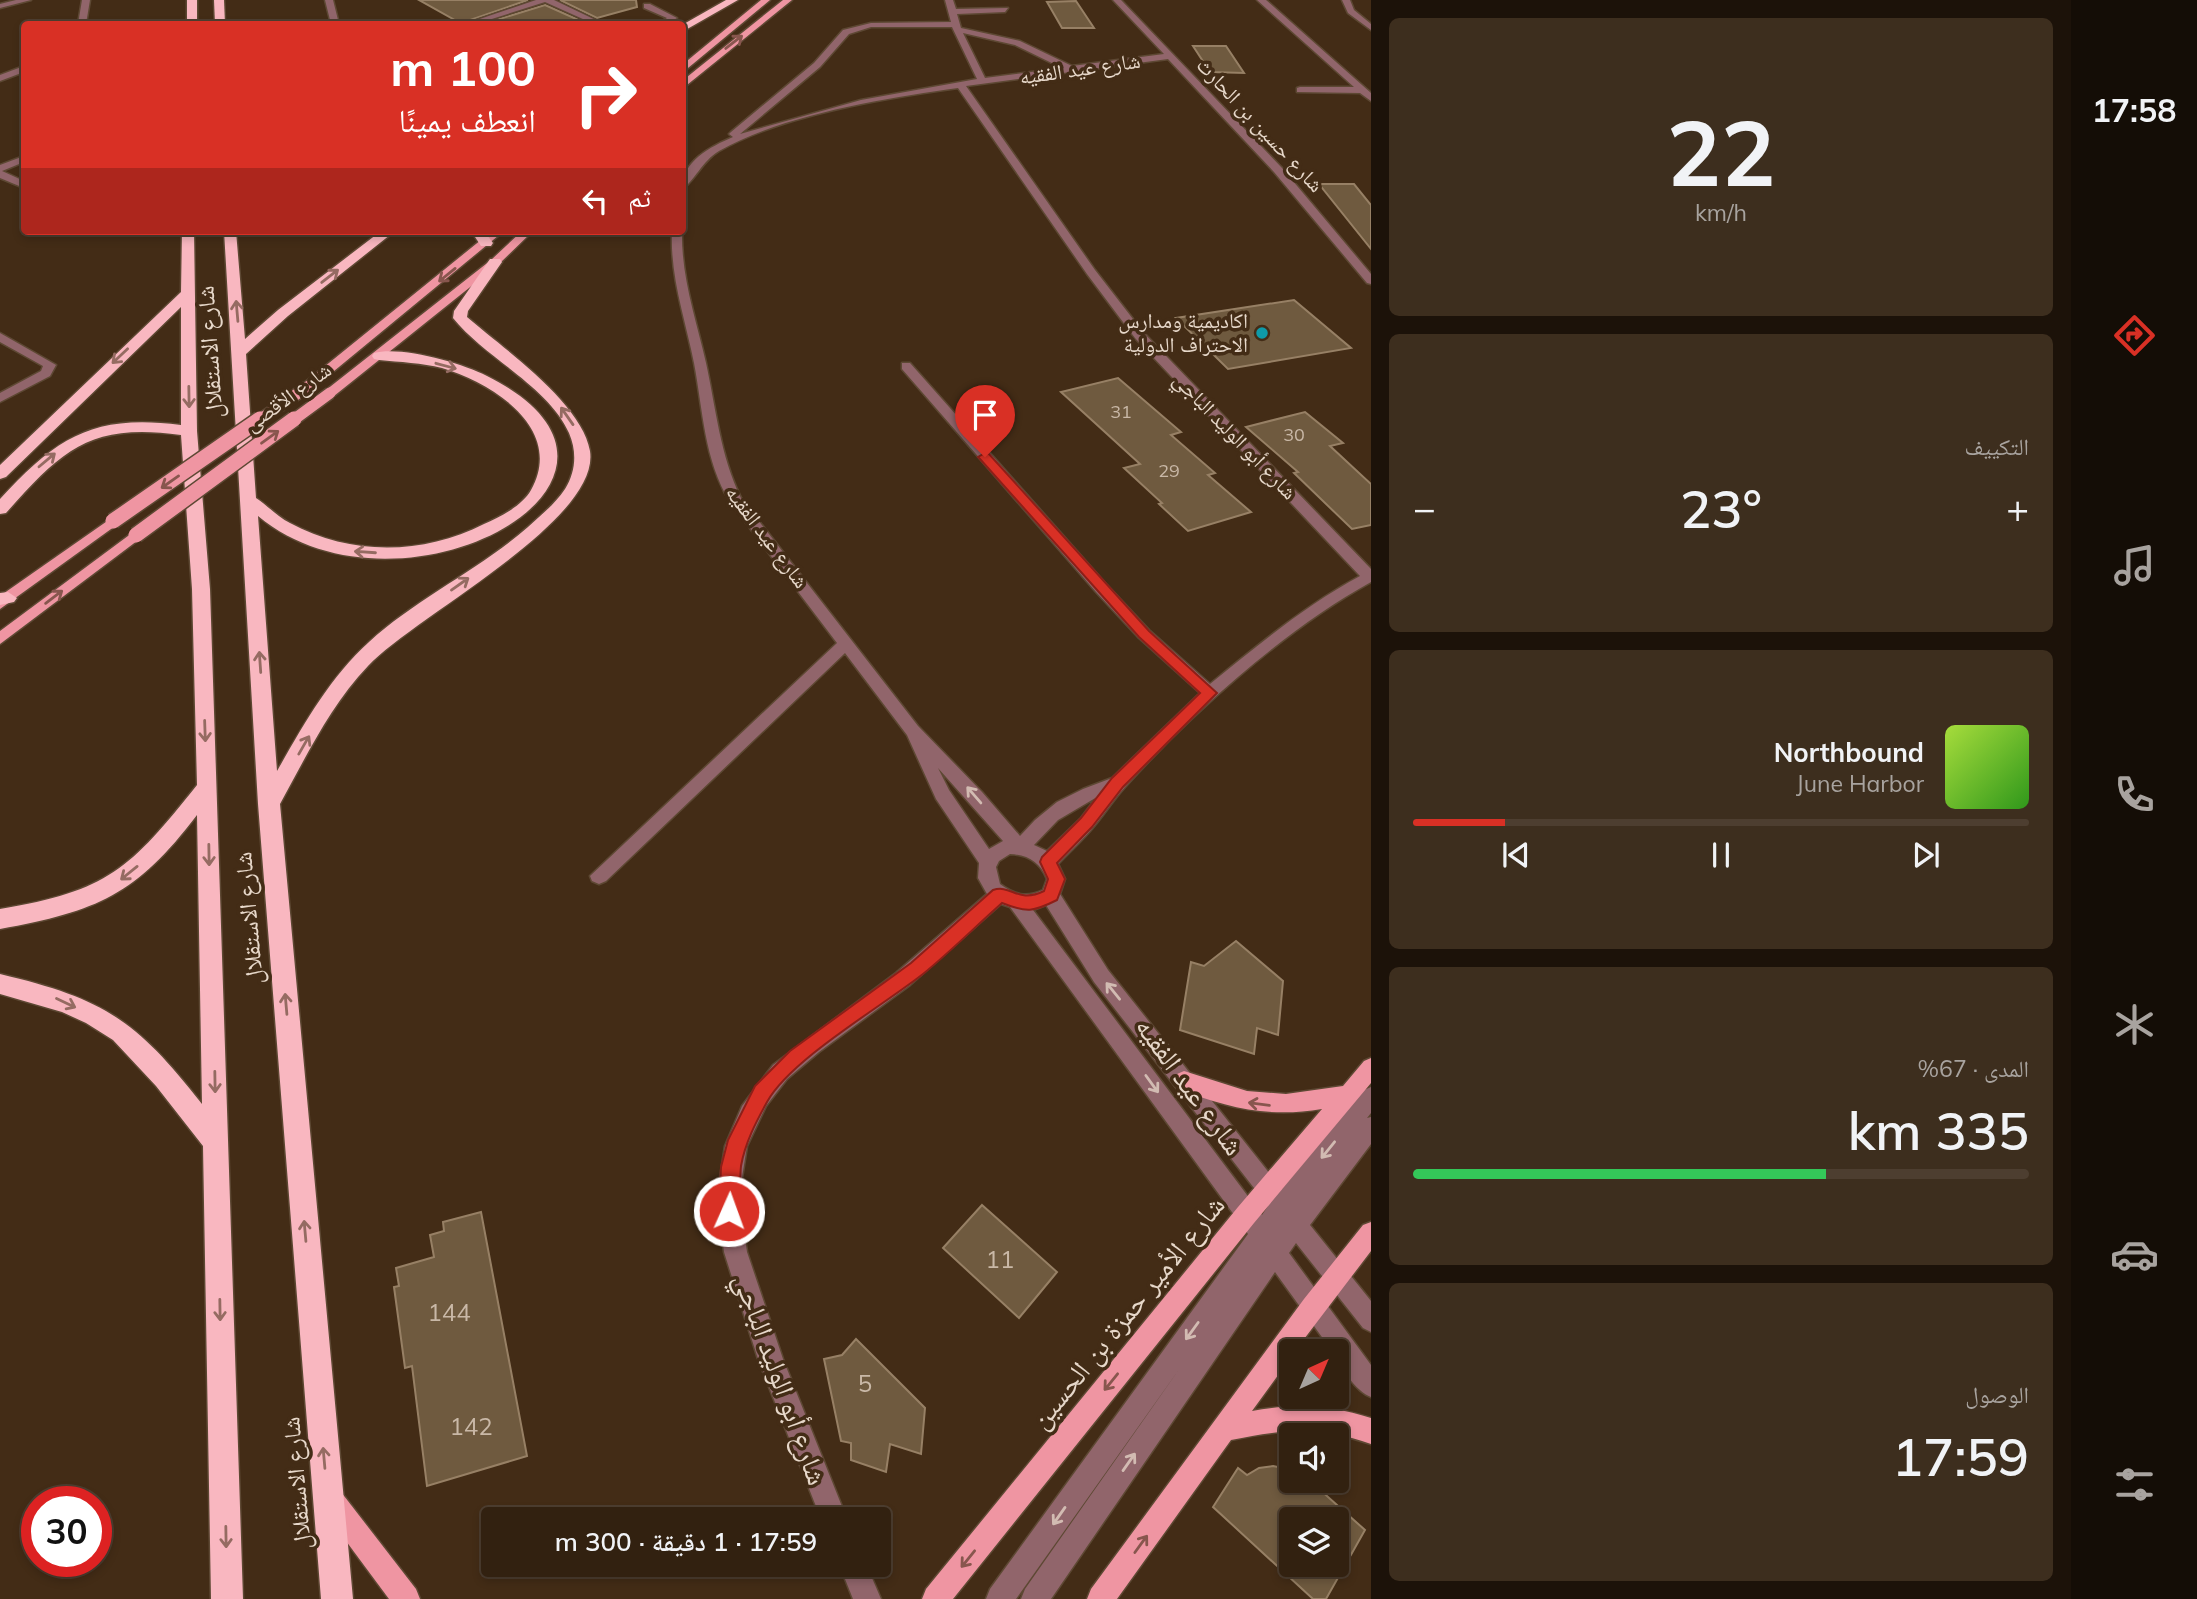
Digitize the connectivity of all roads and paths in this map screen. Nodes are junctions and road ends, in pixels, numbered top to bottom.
1 (27, 0) edge
2 (86, 0) edge
3 (192, 0) edge
4 (219, 0) edge
5 (329, 0) edge
6 (545, 0) edge
7 (733, 0) edge
8 (766, 0) edge
9 (788, 0) edge
10 (949, 0) edge
11 (1117, 0) edge
12 (1261, 0) edge
13 (1346, 0) edge
14 (0, 5) edge
15 (647, 6) dead end
16 (1005, 10) dead end
17 (952, 12) junction
18 (82, 21) edge
19 (192, 21) edge
20 (220, 21) edge
21 (334, 21) edge
22 (478, 21) edge
23 (593, 21) edge
24 (668, 21) edge
25 (686, 27) edge
26 (956, 27) junction
27 (1371, 29) edge
28 (1169, 56) junction
29 (686, 66) edge
30 (21, 70) edge
31 (1072, 70) junction
32 (0, 78) edge
33 (983, 82) junction
34 (686, 83) edge
35 (961, 86) junction
36 (1300, 90) dead end
37 (1363, 90) junction
38 (1371, 98) edge
39 (715, 149) junction
40 (21, 160) edge
41 (0, 171) edge
42 (686, 180) edge
43 (21, 183) edge
44 (188, 235) edge
45 (230, 235) edge
46 (384, 235) edge
47 (480, 235) edge
48 (495, 235) edge
49 (524, 235) edge
50 (677, 235) edge
51 (486, 243) junction
52 (495, 262) junction
53 (1371, 281) edge
54 (188, 293) junction
55 (0, 337) edge
56 (240, 351) junction
57 (379, 356) junction
58 (906, 366) dead end
59 (0, 398) edge
60 (189, 430) junction
61 (0, 474) edge
62 (250, 501) junction
63 (0, 509) edge
64 (1370, 576) edge
65 (3, 600) edge
66 (0, 639) edge
67 (847, 642) junction
68 (1210, 693) junction
69 (912, 730) junction
70 (1118, 783) junction
71 (207, 787) junction
72 (269, 804) junction
73 (1019, 848) junction
74 (988, 862) junction
75 (1048, 862) junction
76 (599, 876) dead end
77 (1051, 895) junction
78 (1008, 899) junction
79 (0, 919) edge
80 (0, 984) edge
81 (1144, 1030) junction
82 (1123, 1043) junction
83 (1371, 1068) edge
84 (1184, 1081) junction
85 (1361, 1095) edge
86 (1371, 1127) edge
87 (216, 1142) junction
88 (1282, 1206) junction
89 (1246, 1215) junction
90 (1371, 1233) edge
91 (1268, 1245) junction
92 (1337, 1275) junction
93 (1312, 1307) junction
94 (1371, 1320) edge
95 (1371, 1385) edge
96 (1224, 1429) junction
97 (1371, 1431) edge
98 (327, 1495) junction
99 (829, 1507) edge
100 (858, 1577) edge
101 (227, 1599) edge
102 (337, 1599) edge
103 (406, 1599) edge
104 (867, 1599) edge
105 (936, 1599) edge
106 (1000, 1599) edge
107 (1035, 1599) edge
108 (1101, 1599) edge

1 - 14 street
2 - 18 street
3 - 19 highway
4 - 20 highway
5 - 21 street
6 - 22 street
6 - 23 street
7 - 25 highway
8 - 29 main road
34 -> 9 main road
10 - 17 street
11 - 28 street, شارع حسين بن الحارث
12 - 37 street
13 - 27 street
15 - 24 street
16 - 17 street
17 - 26 street
26 - 31 street
26 - 33 street
26 - 39 street
28 - 31 street, شارع عيد الفقيه
28 - 53 street, شارع حسين بن الحارث
30 - 32 street
31 - 33 street, شارع عيد الفقيه
33 - 35 street, شارع عيد الفقيه
35 - 39 street, شارع عيد الفقيه
35 - 64 street, شارع أبو الوليد الباجي
36 - 37 street
37 - 38 street
39 - 42 street, شارع عيد الفقيه
40 - 41 street
41 - 43 street
44 - 54 highway, شارع الاستقلال
56 -> 45 highway, شارع الاستقلال
56 -> 46 highway
47 - 51 highway
48 - 51 main road, شارع الأقصى
49 - 52 main road, شارع الأقصى
50 - 67 street, شارع عيد الفقيه
51 -> 65 main road, شارع الأقصى, bridge
52 - 57 main road, شارع الأقصى
72 -> 52 highway
54 -> 60 highway, شارع الاستقلال
54 -> 61 highway
55 - 59 street
56 - 62 highway, شارع الاستقلال
57 -> 62 highway
66 -> 57 main road, شارع الأقصى, bridge
58 - 68 street
63 -> 60 highway
60 -> 71 highway, شارع الاستقلال
72 -> 62 highway, شارع الاستقلال
64 - 68 street, شارع أبو الوليد الباجي
67 - 69 street, شارع عيد الفقيه
67 - 76 street
68 - 70 street, شارع أبو الوليد الباجي
73 -> 69 street, شارع عيد الفقيه
69 - 74 street, شارع عيد الفقيه
70 - 73 street, شارع أبو الوليد الباجي
70 - 75 street, شارع أبو الوليد الباجي
71 -> 79 highway
71 -> 87 highway, شارع الاستقلال
98 -> 72 highway, شارع الاستقلال
73 - 74 street
73 - 75 street
74 - 78 street
75 - 77 street
77 - 78 street
81 -> 77 street, شارع عيد الفقيه
78 - 82 street, شارع عيد الفقيه
78 - 99 street, شارع أبو الوليد الباجي
80 -> 87 highway
81 - 82 street
81 - 84 street, شارع عيد الفقيه
82 -> 89 street, شارع عيد الفقيه
83 - 85 main road
85 -> 84 main road
84 - 88 street, شارع عيد الفقيه
85 -> 88 street
86 - 88 street
87 -> 101 highway, شارع الاستقلال
88 - 89 main road, شارع الأمير حمزة بن الحسين
88 - 91 street
88 - 92 street, شارع عيد الفقيه
89 - 91 street, شارع عيد الفقيه
89 -> 105 main road, شارع الأمير حمزة بن الحسين
90 - 92 main road
91 - 93 street, شارع عيد الفقيه
91 -> 106 street
107 -> 91 street
92 - 93 main road
92 - 94 street, شارع عيد الفقيه
93 - 95 street, شارع عيد الفقيه
93 - 96 main road
96 - 97 main road
108 -> 96 main road
98 - 102 highway, شارع الاستقلال
98 - 103 main road
100 - 104 street

